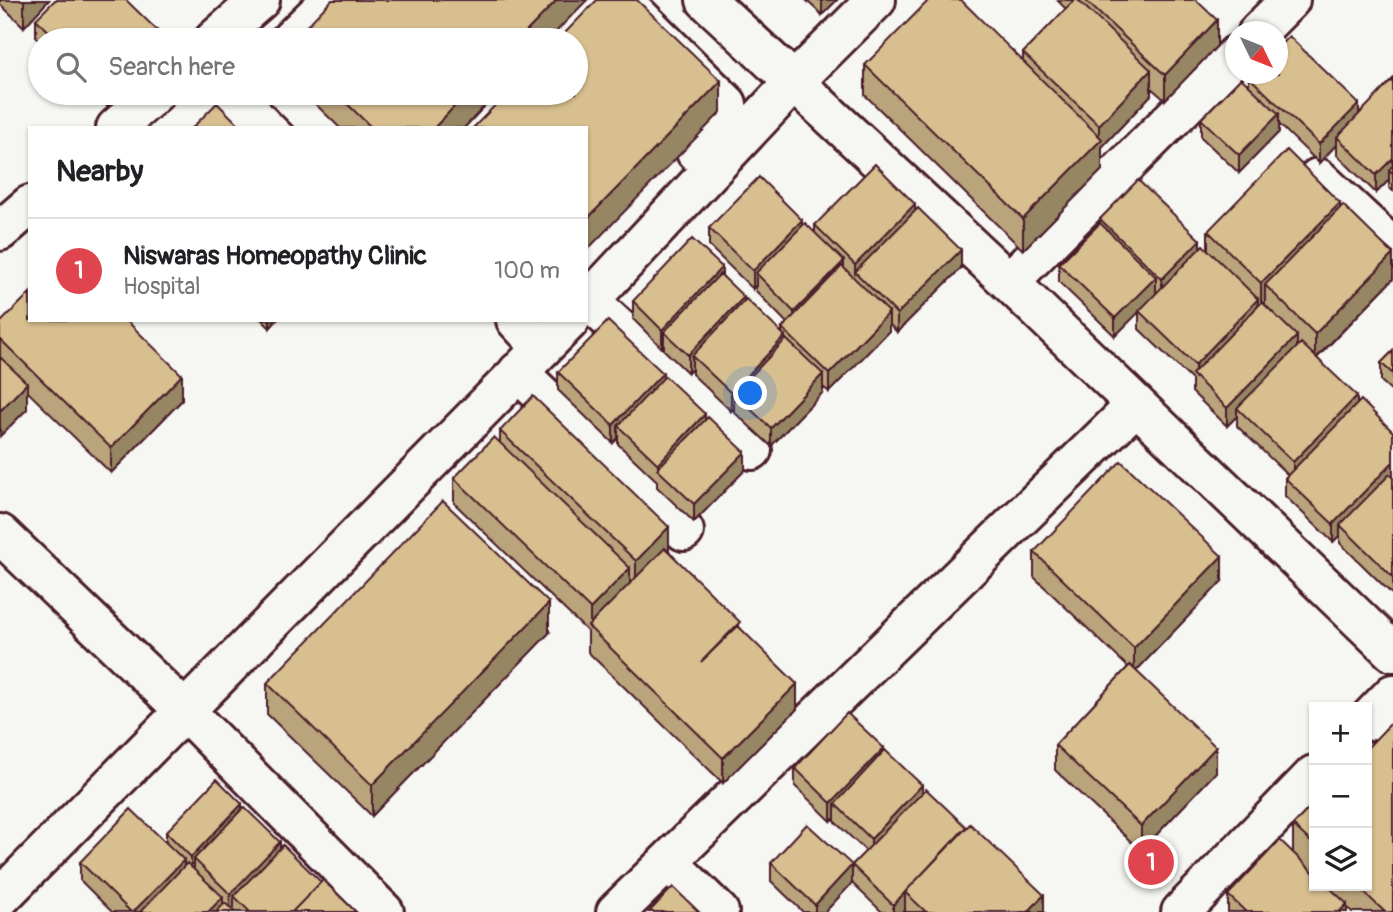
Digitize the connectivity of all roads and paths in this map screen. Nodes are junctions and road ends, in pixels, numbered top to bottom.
1 (260, 0) edge
2 (622, 0) edge
3 (706, 0) edge
4 (876, 0) edge
5 (1290, 0) edge
6 (319, 4) edge
7 (1269, 21) edge
8 (234, 28) edge
9 (300, 28) edge
10 (1225, 66) edge
11 (794, 82) junction
12 (142, 105) edge
13 (300, 105) edge
14 (118, 126) edge
15 (321, 126) edge
16 (696, 169) junction
17 (1318, 178) edge
18 (28, 207) edge
19 (0, 231) edge
20 (1393, 248) edge
21 (1009, 282) junction
22 (590, 287) edge
23 (547, 322) edge
24 (528, 338) edge
25 (1136, 405) junction
26 (752, 450) dead end
27 (684, 531) dead end
28 (0, 534) edge
29 (1393, 652) edge
30 (1393, 694) edge
31 (184, 710) junction
32 (1372, 716) edge
33 (1309, 780) edge
34 (668, 862) junction
35 (0, 898) edge
36 (384, 912) edge
37 (617, 912) edge
38 (719, 912) edge
39 (1181, 912) edge

1 - 8 street
2 - 16 street
3 - 11 street
4 - 11 street
5 - 7 street
6 - 9 street
10 - 21 street
11 - 16 street
11 - 21 street
12 - 14 street
13 - 15 street
16 - 22 street
17 - 20 street
18 - 19 street
21 - 25 street
22 - 26 street
23 - 24 street
24 - 27 street
24 - 31 street
25 - 29 street
25 - 34 street
28 - 31 street
30 - 32 street
31 - 35 street
31 - 36 street
33 - 39 street
34 - 37 street
34 - 38 street

